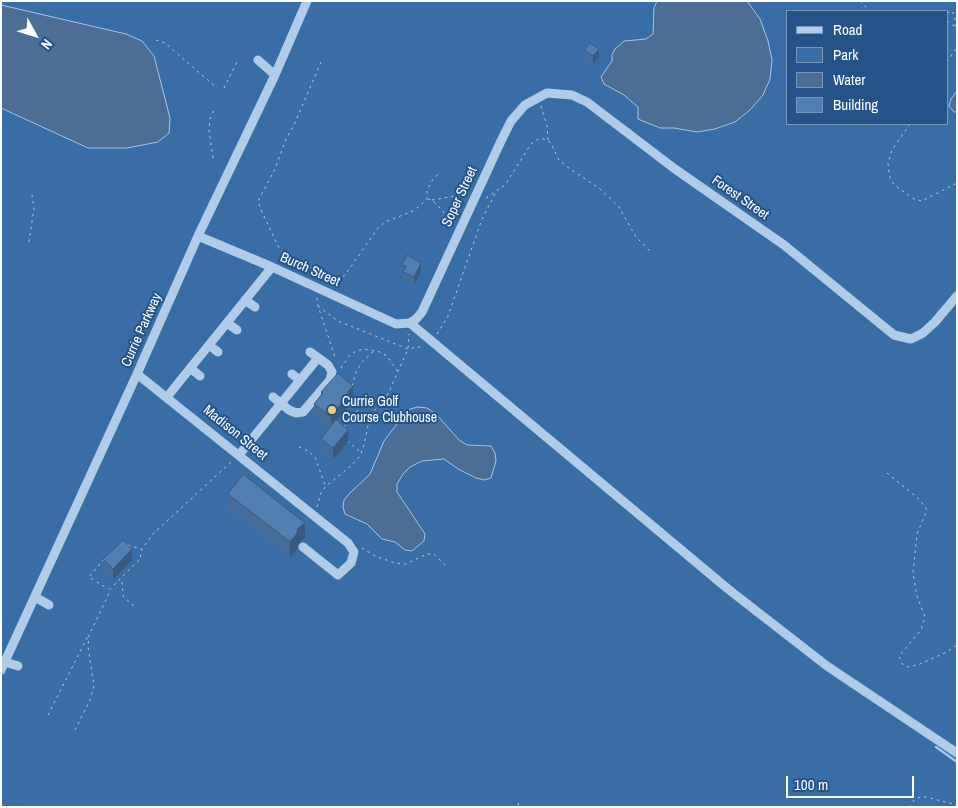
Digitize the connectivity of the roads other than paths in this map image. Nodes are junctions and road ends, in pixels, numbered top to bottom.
1 (307, 1) edge
2 (258, 60) dead end
3 (275, 75) junction
4 (547, 93) joint
5 (198, 236) junction
6 (272, 267) junction
7 (957, 296) edge
8 (245, 300) junction
9 (255, 307) dead end
10 (227, 323) junction
11 (410, 323) junction
12 (237, 330) dead end
13 (209, 345) junction
14 (218, 352) dead end
15 (310, 352) dead end
16 (318, 358) junction
17 (190, 368) junction
18 (137, 374) junction
19 (292, 374) dead end
20 (200, 376) dead end
21 (300, 380) junction
22 (167, 397) junction
23 (273, 397) dead end
24 (280, 404) junction
25 (255, 420) dead end
26 (263, 426) junction
27 (239, 455) junction
28 (303, 547) dead end
29 (34, 597) junction
30 (49, 606) dead end
31 (3, 666) edge
32 (18, 666) dead end
33 (957, 753) edge

1 - 3 street, Currie Parkway
2 - 3 street
3 - 5 street, Currie Parkway
4 - 7 street, Forest Street
4 - 11 street, Soper Street
5 - 6 street, Burch Street
5 - 18 street, Currie Parkway
6 - 8 street
6 - 11 street, Burch Street
8 - 9 street
8 - 10 street
10 - 12 street
10 - 13 street
11 - 33 street
13 - 14 street
13 - 17 street
15 - 16 street
16 - 21 street
16 - 24 street
17 - 20 street
17 - 22 street
18 - 22 street, Madison Street
18 - 29 street, Currie Parkway
19 - 21 street
21 - 24 street
22 - 27 street, Madison Street
23 - 24 street
24 - 26 street
25 - 26 street
26 - 27 street
27 - 28 street, Madison Street
29 - 30 street
29 - 31 street, Currie Parkway
31 - 32 street

